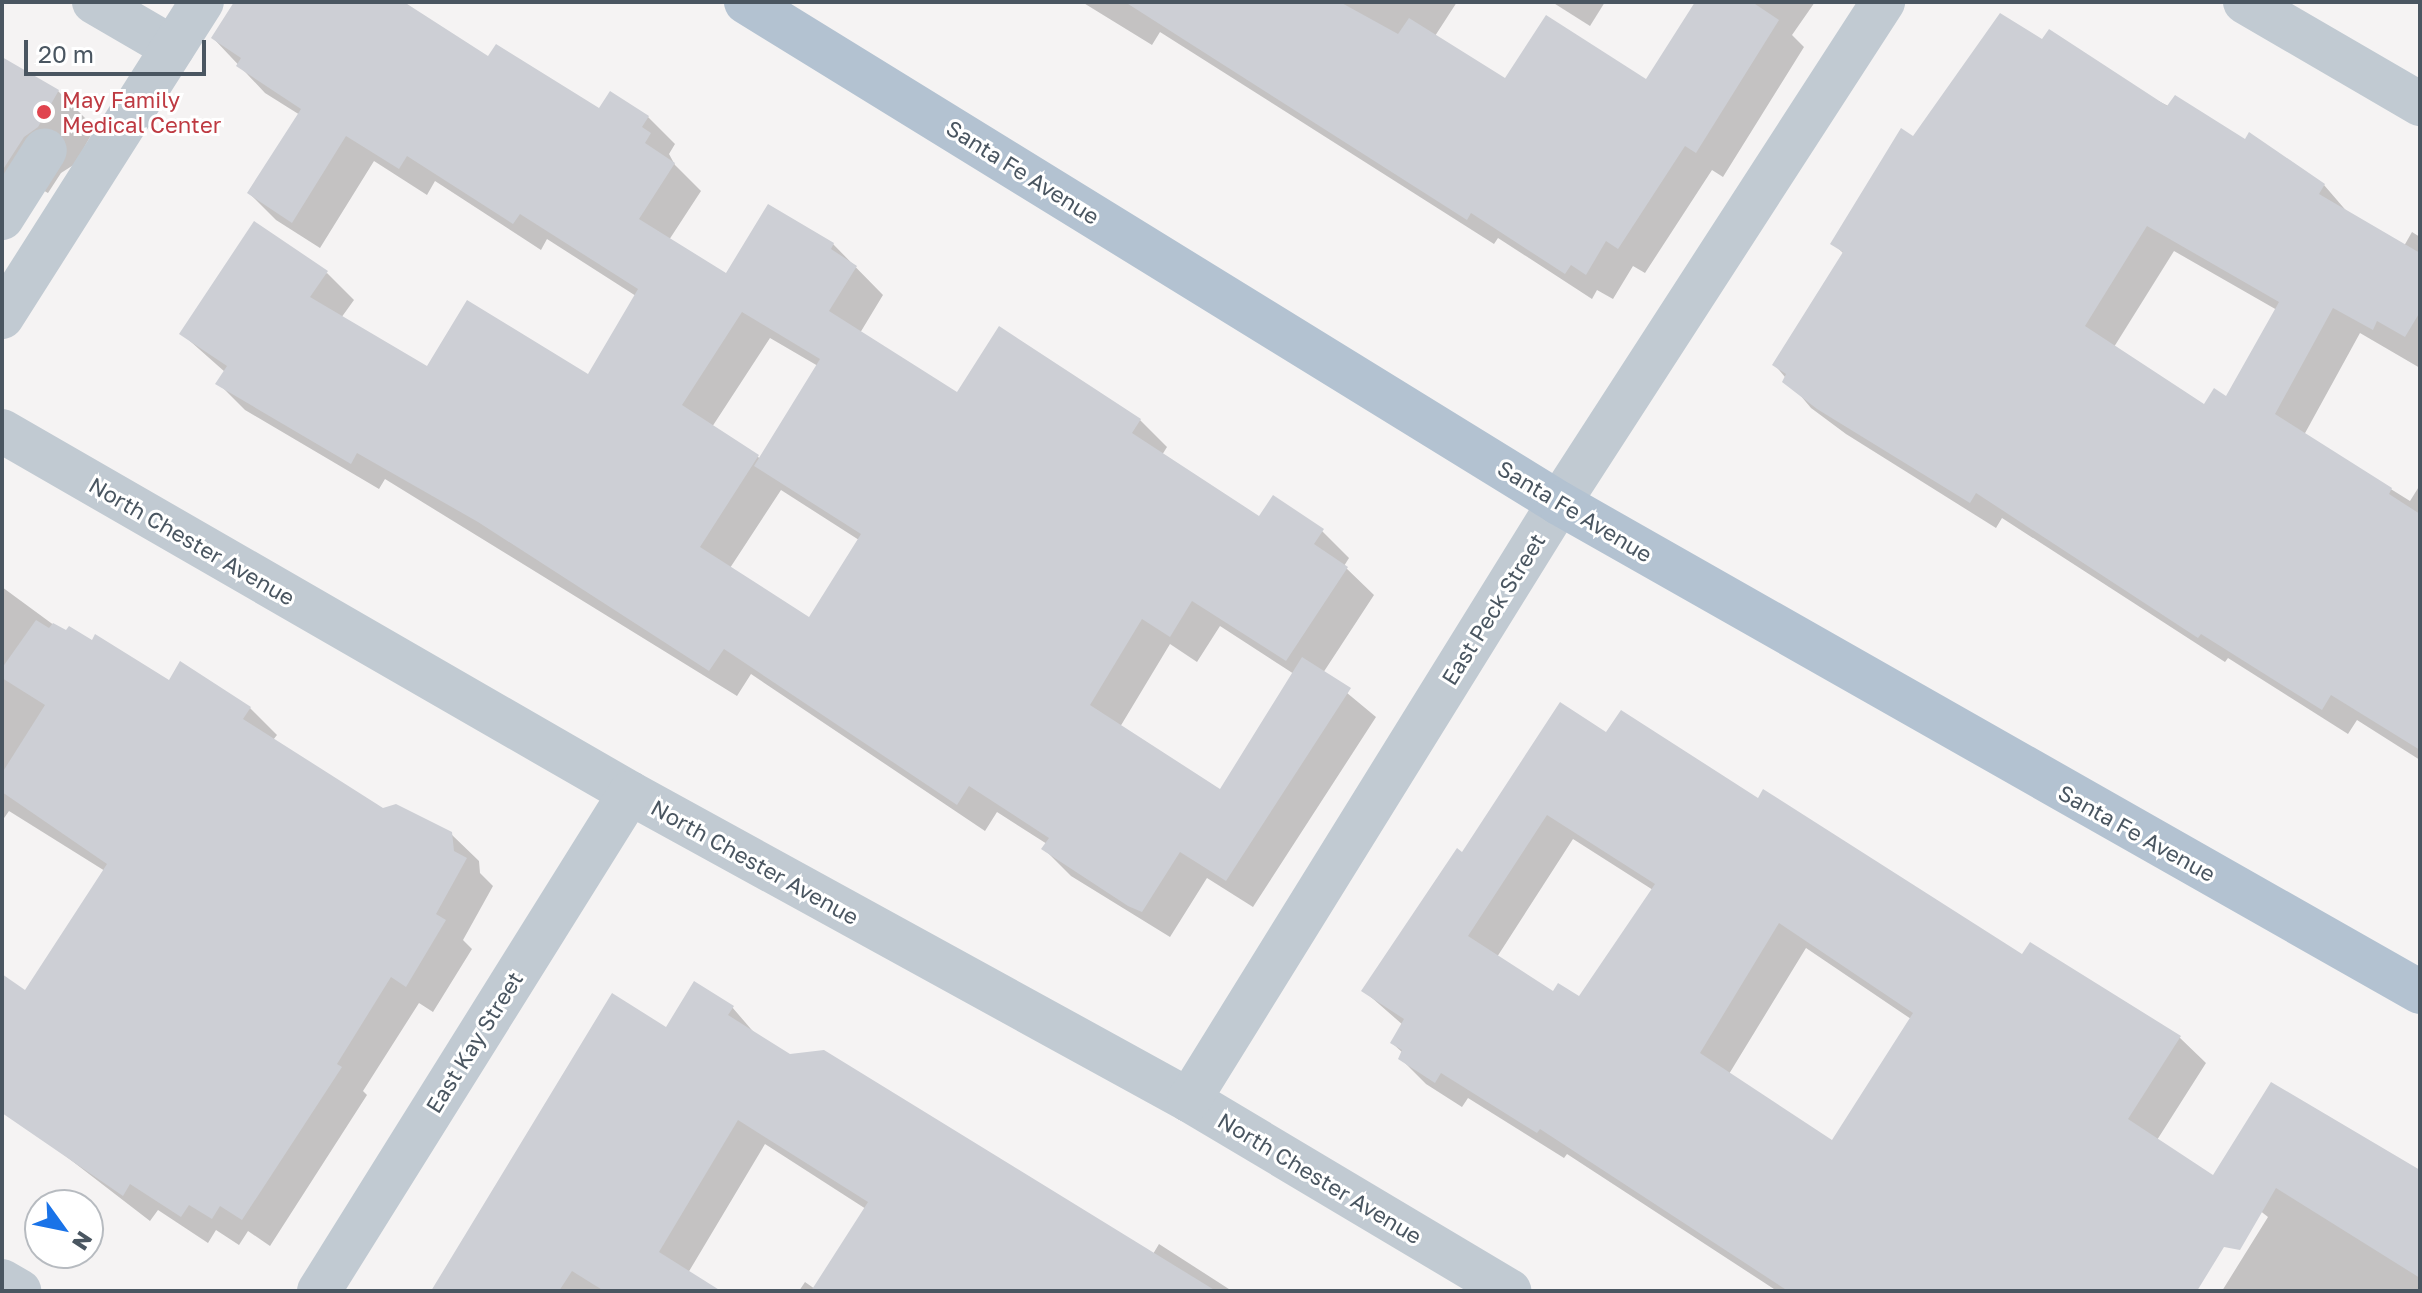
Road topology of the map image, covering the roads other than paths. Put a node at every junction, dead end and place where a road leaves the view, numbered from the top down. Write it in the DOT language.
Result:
graph roads {
  1 [pos="94,2"];
  2 [pos="202,2"];
  3 [pos="746,2"];
  4 [pos="1883,2"];
  5 [pos="2245,2"];
  6 [pos="155,26"];
  7 [pos="2420,104"];
  8 [pos="45,150"];
  9 [pos="3,216"];
  10 [pos="49,243"];
  11 [pos="2,317"];
  12 [pos="2,431"];
  13 [pos="1559,503"];
  14 [pos="630,793"];
  15 [pos="2420,992"];
  16 [pos="1189,1100"];
  17 [pos="2,1281"];
  18 [pos="19,1291"];
  19 [pos="319,1291"];
  20 [pos="1509,1291"];
  1 -- 6 [label="street"];
  2 -- 6 [label="street"];
  3 -- 13 [label="main road, Santa Fe Avenue"];
  4 -- 13 [label="street, East Peck Street"];
  5 -- 7 [label="street"];
  6 -- 10 [label="street"];
  8 -- 9 [label="street"];
  9 -- 10 [label="street"];
  10 -- 11 [label="street"];
  12 -- 14 [label="street, North Chester Avenue"];
  13 -- 15 [label="main road, Santa Fe Avenue"];
  13 -- 16 [label="street, East Peck Street"];
  14 -- 16 [label="street, North Chester Avenue"];
  14 -- 19 [label="street, East Kay Street"];
  16 -- 20 [label="street, North Chester Avenue"];
  17 -- 18 [label="street"];
}
